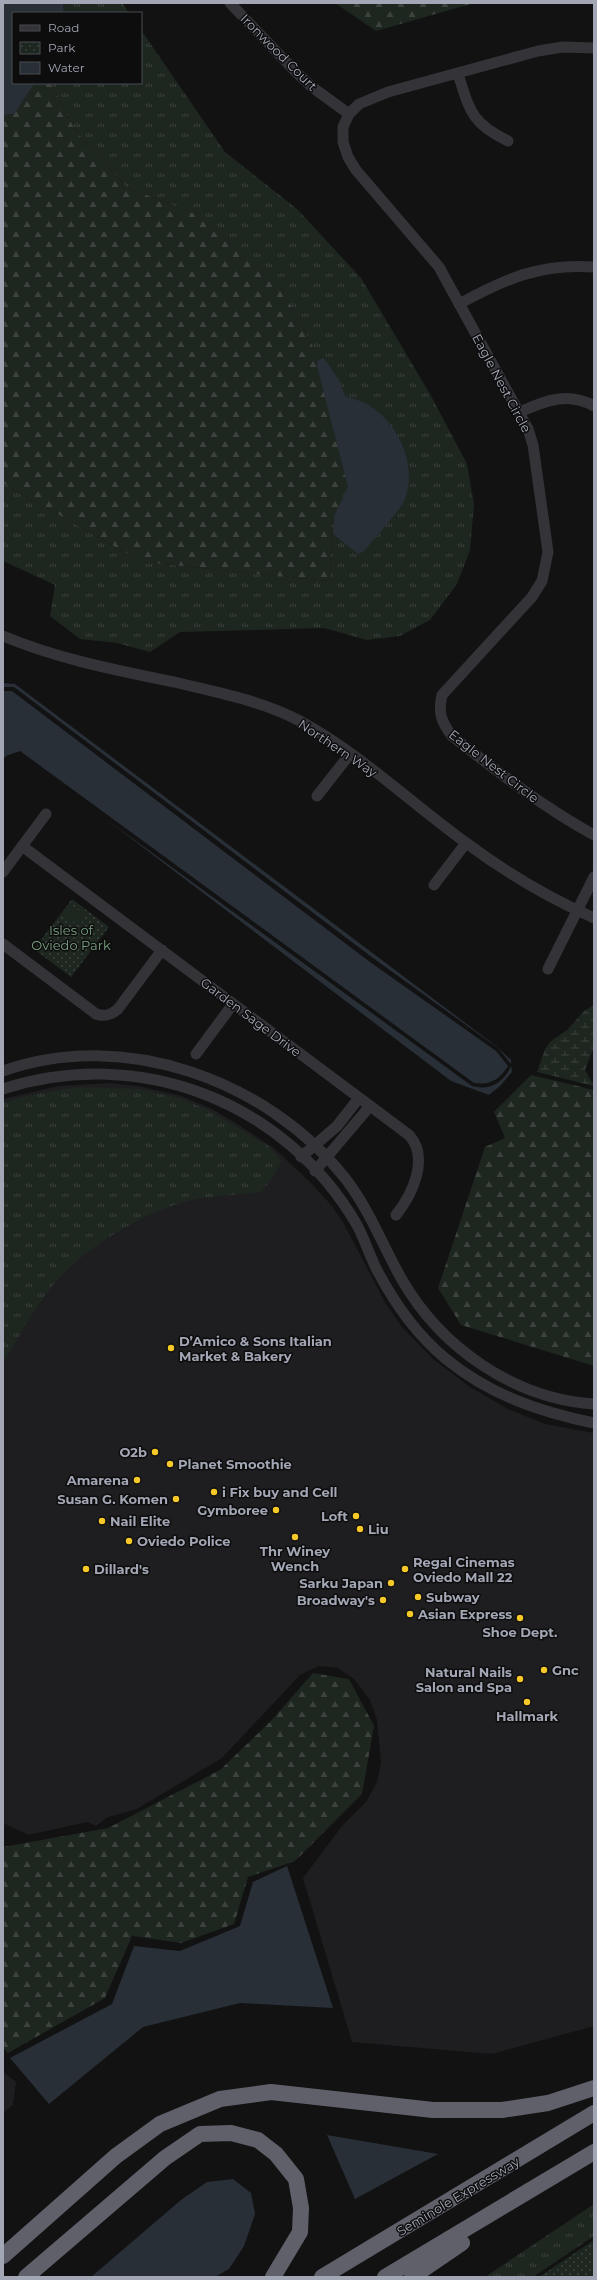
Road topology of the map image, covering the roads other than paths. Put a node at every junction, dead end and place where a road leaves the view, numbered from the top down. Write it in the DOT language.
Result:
graph roads {
  1 [pos="230,3"];
  2 [pos="594,48"];
  3 [pos="458,74"];
  4 [pos="349,114"];
  5 [pos="508,141"];
  6 [pos="594,267"];
  7 [pos="459,304"];
  8 [pos="594,406"];
  9 [pos="520,412"];
  10 [pos="3,636"];
  11 [pos="350,754"];
  12 [pos="317,796"];
  13 [pos="46,814"];
  14 [pos="594,835"];
  15 [pos="466,843"];
  16 [pos="22,846"];
  17 [pos="3,872"];
  18 [pos="594,877"];
  19 [pos="434,885"];
  20 [pos="579,911"];
  21 [pos="594,918"];
  22 [pos="3,944"];
  23 [pos="162,950"];
  24 [pos="548,969"];
  25 [pos="234,1004"];
  26 [pos="196,1054"];
  27 [pos="3,1071"];
  28 [pos="3,1089"];
  29 [pos="359,1098"];
  30 [pos="370,1106"];
  31 [pos="337,1126"];
  32 [pos="346,1135"];
  33 [pos="315,1145"];
  34 [pos="301,1157"];
  35 [pos="326,1157"];
  36 [pos="315,1171"];
  37 [pos="396,1215"];
  38 [pos="594,1404"];
  39 [pos="594,1422"];
  40 [pos="594,2088"];
  41 [pos="594,2113"];
  42 [pos="594,2152"];
  43 [pos="594,2160"];
  44 [pos="3,2256"];
  45 [pos="26,2277"];
  46 [pos="273,2277"];
  47 [pos="322,2277"];
  48 [pos="386,2277"];
  49 [pos="412,2277"];
  1 -- 4 [label="street, Ironwood Court"];
  2 -- 3 [label="street"];
  3 -- 4 [label="street"];
  3 -- 5 [label="street"];
  4 -- 7 [label="street, Eagle Nest Circle"];
  6 -- 7 [label="street"];
  7 -- 9 [label="street, Eagle Nest Circle"];
  8 -- 9 [label="street"];
  9 -- 14 [label="street, Eagle Nest Circle"];
  10 -- 11 [label="street, Northern Way"];
  11 -- 12 [label="street"];
  11 -- 15 [label="street, Northern Way"];
  13 -- 16 [label="street"];
  15 -- 19 [label="street"];
  15 -- 20 [label="street, Northern Way"];
  16 -- 17 [label="street"];
  16 -- 23 [label="street, Garden Sage Drive"];
  18 -- 20 [label="street"];
  20 -- 21 [label="street, Northern Way"];
  20 -- 24 [label="street"];
  22 -- 23 [label="street"];
  23 -- 25 [label="street, Garden Sage Drive"];
  25 -- 26 [label="street"];
  25 -- 29 [label="street, Garden Sage Drive"];
  27 -- 33 [label="street"];
  28 -- 34 [label="street"];
  29 -- 30 [label="street, Garden Sage Drive"];
  29 -- 31 [label="street"];
  30 -- 32 [label="street"];
  30 -- 37 [label="street, Garden Sage Drive"];
  31 -- 32 [label="street"];
  31 -- 33 [label="street"];
  32 -- 35 [label="street"];
  33 -- 34 [label="street"];
  33 -- 35 [label="street"];
  34 -- 36 [label="street"];
  35 -- 36 [label="street"];
  35 -- 38 [label="street"];
  36 -- 39 [label="street"];
  40 -- 44 [label="highway"];
  41 -- 47 [label="highway, Seminole Expressway"];
  42 -- 48 [label="highway"];
  43 -- 49 [label="highway"];
  45 -- 46 [label="highway"];
}
